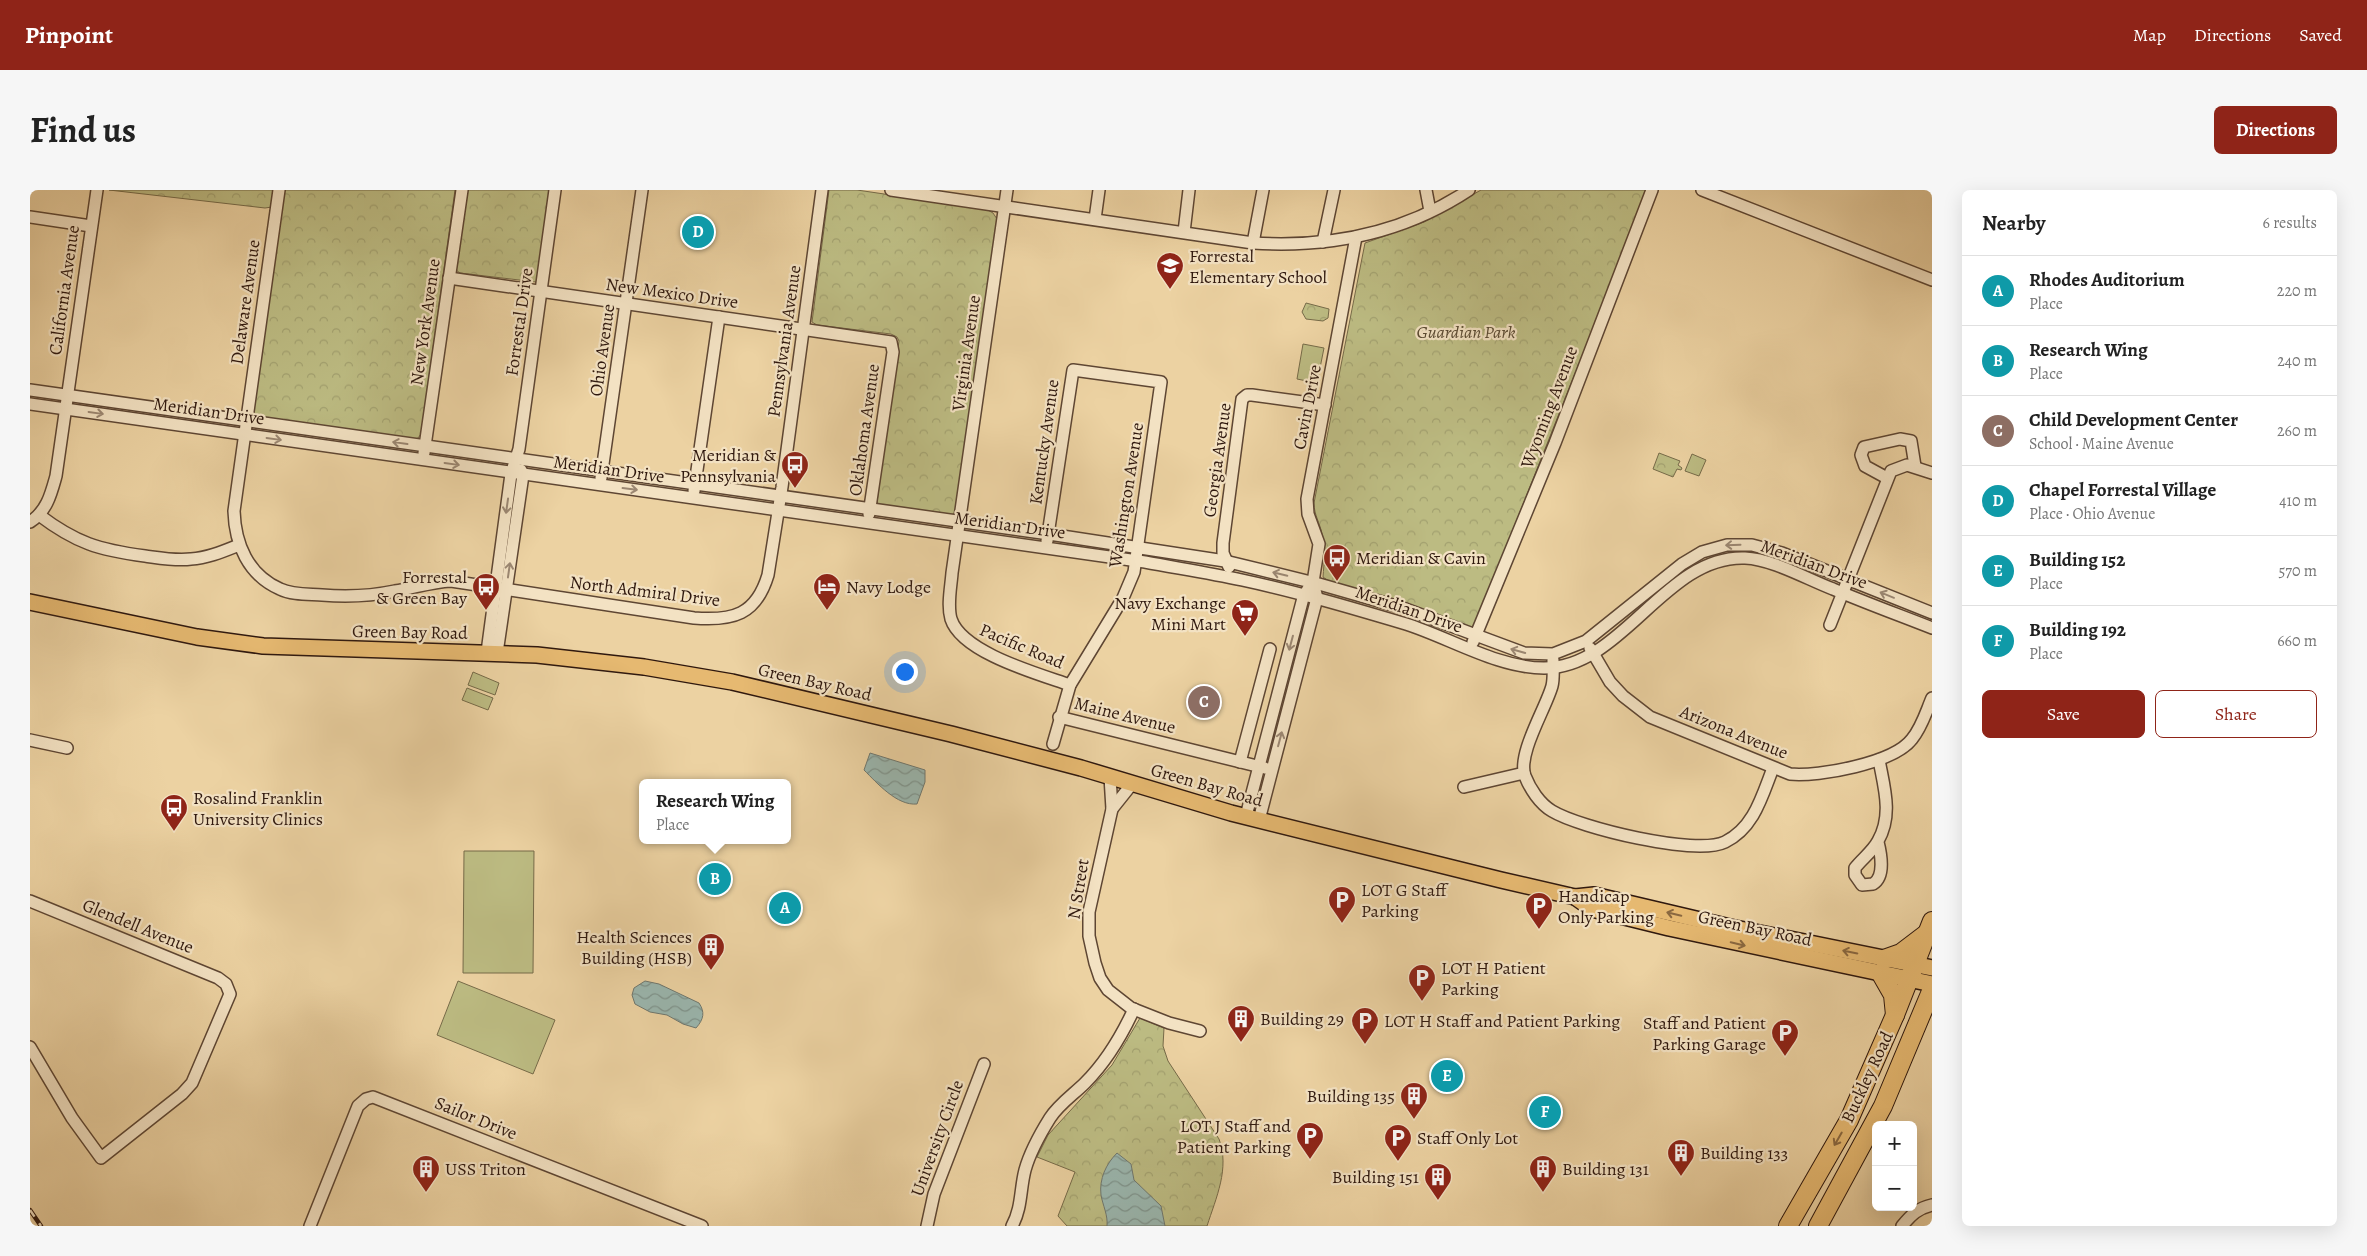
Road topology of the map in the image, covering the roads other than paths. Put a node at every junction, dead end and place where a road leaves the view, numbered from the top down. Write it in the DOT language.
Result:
graph roads {
  1 [pos="97,190"];
  2 [pos="279,190"];
  3 [pos="462,190"];
  4 [pos="555,190"];
  5 [pos="642,190"];
  6 [pos="822,190"];
  7 [pos="891,190"];
  8 [pos="1007,190"];
  9 [pos="1099,190"];
  10 [pos="1190,190"];
  11 [pos="1263,190"];
  12 [pos="1334,190"];
  13 [pos="1426,190"];
  14 [pos="1469,190"];
  15 [pos="1652,190"];
  16 [pos="1702,190"];
  17 [pos="1004,207"];
  18 [pos="1430,212"];
  19 [pos="30,217"];
  20 [pos="1095,219"];
  21 [pos="91,226"];
  22 [pos="1184,232"];
  23 [pos="1356,237"];
  24 [pos="1323,242"];
  25 [pos="1253,243"];
  26 [pos="449,278"];
  27 [pos="1932,280"];
  28 [pos="541,291"];
  29 [pos="626,303"];
  30 [pos="719,317"];
  31 [pos="803,329"];
  32 [pos="890,342"];
  33 [pos="1161,382"];
  34 [pos="30,390"];
  35 [pos="66,395"];
  36 [pos="30,404"];
  37 [pos="1325,405"];
  38 [pos="64,408"];
  39 [pos="245,420"];
  40 [pos="244,434"];
  41 [pos="425,446"];
  42 [pos="517,459"];
  43 [pos="424,460"];
  44 [pos="1914,466"];
  45 [pos="602,471"];
  46 [pos="1932,473"];
  47 [pos="517,474"];
  48 [pos="1887,478"];
  49 [pos="694,484"];
  50 [pos="600,485"];
  51 [pos="693,497"];
  52 [pos="781,497"];
  53 [pos="870,508"];
  54 [pos="779,511"];
  55 [pos="34,518"];
  56 [pos="961,521"];
  57 [pos="868,522"];
  58 [pos="1049,534"];
  59 [pos="959,536"];
  60 [pos="239,545"];
  61 [pos="1138,547"];
  62 [pos="1046,548"];
  63 [pos="1136,561"];
  64 [pos="1225,561"];
  65 [pos="1233,578"];
  66 [pos="1848,580"];
  67 [pos="1313,582"];
  68 [pos="501,588"];
  69 [pos="1843,593"];
  70 [pos="1304,594"];
  71 [pos="1317,598"];
  72 [pos="31,604"];
  73 [pos="1932,613"];
  74 [pos="1830,625"];
  75 [pos="1932,628"];
  76 [pos="1476,635"];
  77 [pos="1586,641"];
  78 [pos="1471,648"];
  79 [pos="1270,649"];
  80 [pos="492,652"];
  81 [pos="1593,652"];
  82 [pos="1552,654"];
  83 [pos="1553,667"];
  84 [pos="1070,685"];
  85 [pos="1932,698"];
  86 [pos="1059,717"];
  87 [pos="30,740"];
  88 [pos="1053,744"];
  89 [pos="67,748"];
  90 [pos="1879,760"];
  91 [pos="1240,762"];
  92 [pos="1258,766"];
  93 [pos="1773,768"];
  94 [pos="1272,770"];
  95 [pos="1524,773"];
  96 [pos="1110,777"];
  97 [pos="1132,784"];
  98 [pos="1464,787"];
  99 [pos="1112,809"];
  100 [pos="1252,818"];
  101 [pos="1878,842"];
  102 [pos="30,901"];
  103 [pos="1929,927"];
  104 [pos="1883,966"];
  105 [pos="1919,971"];
  106 [pos="1932,984"];
  107 [pos="1932,989"];
  108 [pos="1134,1009"];
  109 [pos="1895,1015"];
  110 [pos="1926,1015"];
  111 [pos="1200,1031"];
  112 [pos="30,1047"];
  113 [pos="984,1064"];
  114 [pos="1932,1205"];
  115 [pos="310,1226"];
  116 [pos="702,1226"];
  117 [pos="927,1226"];
  118 [pos="1012,1226"];
  119 [pos="1788,1226"];
  120 [pos="1818,1226"];
  121 [pos="1902,1226"];
  1 -- 21 [label="street, California Avenue"];
  2 -- 39 [label="street, Delaware Avenue"];
  3 -- 26 [label="street, New York Avenue"];
  4 -- 28 [label="street, Forrestal Drive"];
  5 -- 29 [label="street, Ohio Avenue"];
  6 -- 31 [label="street, Pennsylvania Avenue"];
  7 -- 17 [label="street"];
  8 -- 17 [label="street, Virginia Avenue"];
  9 -- 20 [label="street"];
  10 -- 22 [label="street"];
  11 -- 25 [label="street"];
  12 -- 24 [label="street"];
  13 -- 18 [label="street"];
  14 -- 18 [label="street"];
  15 -- 76 [label="street, Wyoming Avenue"];
  16 -- 27 [label="street"];
  17 -- 20 [label="street"];
  17 -- 56 [label="street, Virginia Avenue"];
  18 -- 23 [label="street"];
  19 -- 21 [label="street"];
  20 -- 22 [label="street"];
  21 -- 35 [label="street, California Avenue"];
  22 -- 25 [label="street"];
  23 -- 24 [label="street"];
  23 -- 37 [label="street, Cavin Drive"];
  24 -- 25 [label="street"];
  26 -- 28 [label="street, New Mexico Drive"];
  26 -- 41 [label="street, New York Avenue"];
  28 -- 29 [label="street, New Mexico Drive"];
  28 -- 42 [label="street, Forrestal Drive"];
  29 -- 30 [label="street, New Mexico Drive"];
  29 -- 45 [label="street, Ohio Avenue"];
  30 -- 31 [label="street, New Mexico Drive"];
  30 -- 49 [label="street"];
  31 -- 32 [label="street, New Mexico Drive"];
  31 -- 52 [label="street, Pennsylvania Avenue"];
  32 -- 53 [label="street, Oklahoma Avenue"];
  33 -- 58 [label="street, Kentucky Avenue"];
  33 -- 61 [label="street, Washington Avenue"];
  34 -- 35 [label="street, Meridian Drive"];
  35 -- 38 [label="street, California Avenue"];
  35 -- 39 [label="street, Meridian Drive"];
  36 -- 38 [label="street, Meridian Drive"];
  37 -- 64 [label="street, Georgia Avenue"];
  37 -- 67 [label="street, Cavin Drive"];
  38 -- 40 [label="street, Meridian Drive, one-way"];
  38 -- 55 [label="street, California Avenue"];
  39 -- 40 [label="street, Delaware Avenue"];
  41 -- 39 [label="street, Meridian Drive, one-way"];
  40 -- 43 [label="street, Meridian Drive, one-way"];
  40 -- 60 [label="street, Delaware Avenue"];
  41 -- 42 [label="street, Meridian Drive"];
  41 -- 43 [label="street, New York Avenue"];
  42 -- 45 [label="street, Meridian Drive"];
  42 -- 47 [label="street, Forrestal Drive"];
  43 -- 47 [label="street, Meridian Drive, one-way"];
  44 -- 46 [label="street"];
  44 -- 48 [label="street"];
  44 -- 48 [label="street"];
  45 -- 49 [label="street, Meridian Drive"];
  45 -- 50 [label="street, Ohio Avenue"];
  47 -- 50 [label="street, Meridian Drive"];
  47 -- 68 [label="street, Forrestal Drive"];
  48 -- 66 [label="street"];
  49 -- 51 [label="street"];
  49 -- 52 [label="street, Meridian Drive"];
  50 -- 51 [label="street, Meridian Drive, one-way"];
  51 -- 54 [label="street, Meridian Drive"];
  52 -- 53 [label="street, Meridian Drive"];
  52 -- 54 [label="street, North Admiral Drive"];
  53 -- 56 [label="street, Meridian Drive"];
  53 -- 57 [label="street, Oklahoma Avenue"];
  54 -- 57 [label="street, Meridian Drive"];
  54 -- 68 [label="street, North Admiral Drive"];
  55 -- 60 [label="street"];
  56 -- 58 [label="street, Meridian Drive"];
  56 -- 59 [label="street, Pacific Road"];
  57 -- 59 [label="street, Meridian Drive"];
  58 -- 61 [label="street, Meridian Drive"];
  58 -- 62 [label="street, Kentucky Avenue"];
  59 -- 62 [label="street, Meridian Drive"];
  59 -- 84 [label="street, Pacific Road"];
  60 -- 68 [label="street, North Admiral Drive"];
  61 -- 63 [label="street, Washington Avenue"];
  61 -- 64 [label="street, Meridian Drive"];
  62 -- 63 [label="street, Meridian Drive"];
  63 -- 65 [label="street, Meridian Drive"];
  63 -- 84 [label="street, Washington Avenue"];
  64 -- 65 [label="street, Georgia Avenue"];
  67 -- 64 [label="street, Meridian Drive, one-way"];
  65 -- 70 [label="street, Meridian Drive"];
  66 -- 69 [label="street"];
  73 -- 66 [label="street, Meridian Drive, one-way"];
  66 -- 77 [label="street, Meridian Drive, one-way"];
  67 -- 70 [label="street, Cavin Drive"];
  67 -- 71 [label="street, Cavin Drive"];
  67 -- 76 [label="street, Meridian Drive"];
  68 -- 80 [label="street, Forrestal Drive"];
  69 -- 74 [label="street"];
  69 -- 75 [label="street, Meridian Drive"];
  69 -- 81 [label="street, Meridian Drive"];
  70 -- 71 [label="street, Meridian Drive"];
  70 -- 92 [label="street, Cavin Drive, one-way"];
  71 -- 78 [label="street, Meridian Drive"];
  94 -- 71 [label="street, Cavin Drive, one-way"];
  72 -- 80 [label="main road, Green Bay Road"];
  76 -- 78 [label="street, Wyoming Avenue"];
  82 -- 76 [label="street, Meridian Drive, one-way"];
  77 -- 81 [label="street, Arizona Avenue"];
  77 -- 82 [label="street, Meridian Drive"];
  78 -- 83 [label="street, Meridian Drive"];
  79 -- 91 [label="street"];
  80 -- 96 [label="main road, Green Bay Road"];
  81 -- 83 [label="street, Meridian Drive"];
  81 -- 93 [label="street, Arizona Avenue"];
  82 -- 83 [label="street"];
  83 -- 95 [label="street"];
  84 -- 86 [label="street, Washington Avenue"];
  85 -- 90 [label="street, Arizona Avenue"];
  86 -- 88 [label="street, Washington Avenue"];
  86 -- 91 [label="street, Maine Avenue"];
  87 -- 89 [label="street"];
  90 -- 93 [label="street, Arizona Avenue"];
  90 -- 101 [label="street"];
  91 -- 92 [label="street, Maine Avenue"];
  92 -- 94 [label="street, Maine Avenue"];
  92 -- 100 [label="street, Cavin Drive"];
  93 -- 95 [label="street"];
  94 -- 100 [label="street, Cavin Drive"];
  95 -- 98 [label="street"];
  96 -- 97 [label="main road, Green Bay Road"];
  96 -- 99 [label="street, N Street"];
  97 -- 99 [label="street, N Street"];
  97 -- 100 [label="main road, Green Bay Road"];
  99 -- 108 [label="street, N Street"];
  100 -- 104 [label="main road, Green Bay Road"];
  102 -- 112 [label="street, Glendell Avenue"];
  103 -- 104 [label="highway"];
  103 -- 105 [label="highway, Buckley Road"];
  104 -- 105 [label="main road, Green Bay Road"];
  104 -- 109 [label="highway"];
  105 -- 106 [label="main road, Green Bay Road"];
  105 -- 109 [label="highway, Buckley Road"];
  107 -- 110 [label="highway, Buckley Road"];
  108 -- 111 [label="street, N Street"];
  108 -- 118 [label="street"];
  109 -- 119 [label="highway, Buckley Road, one-way"];
  110 -- 120 [label="highway, Buckley Road"];
  113 -- 117 [label="street, University Circle"];
  114 -- 121 [label="street"];
  115 -- 116 [label="street, Sailor Drive"];
}
